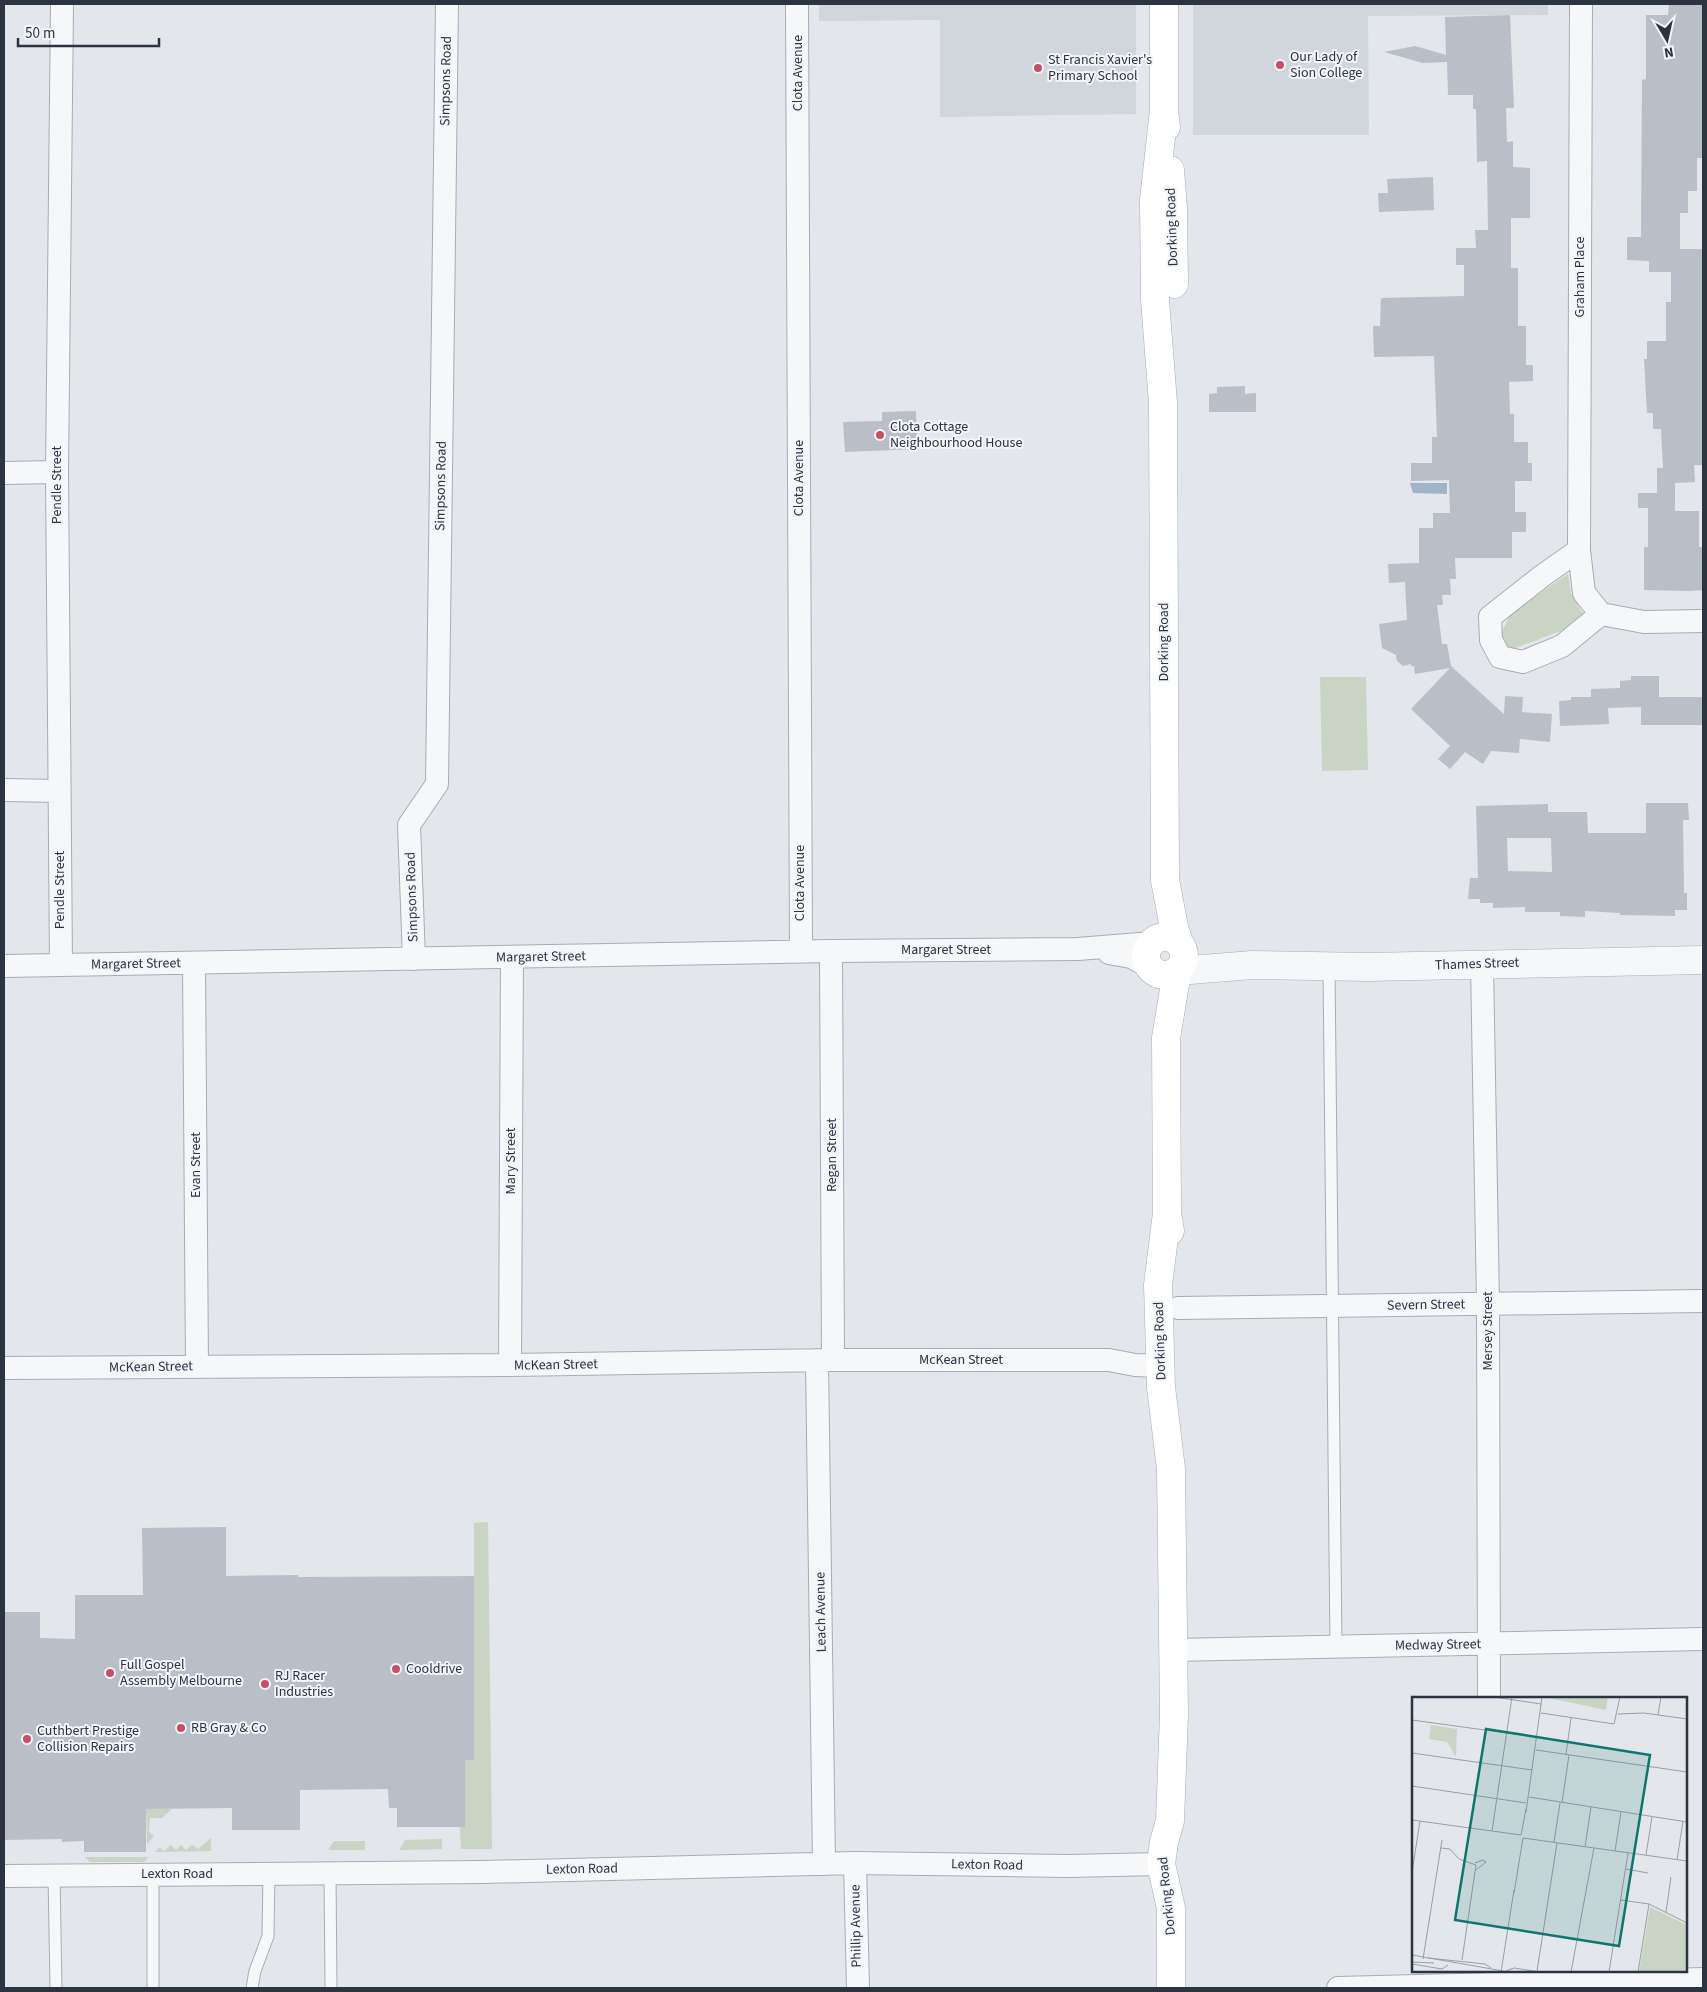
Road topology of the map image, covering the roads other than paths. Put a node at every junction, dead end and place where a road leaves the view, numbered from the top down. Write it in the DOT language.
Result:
graph roads {
  1 [pos="62,4"];
  2 [pos="447,4"];
  3 [pos="797,4"];
  4 [pos="1164,4"];
  5 [pos="1581,4"];
  6 [pos="57,472"];
  7 [pos="4,473"];
  8 [pos="1579,550"];
  9 [pos="1601,614"];
  10 [pos="1703,621"];
  11 [pos="4,790"];
  12 [pos="59,791"];
  13 [pos="801,951"];
  14 [pos="832,951"];
  15 [pos="1165,956"];
  16 [pos="512,957"];
  17 [pos="414,959"];
  18 [pos="1703,960"];
  19 [pos="194,963"];
  20 [pos="1482,964"];
  21 [pos="61,965"];
  22 [pos="4,966"];
  23 [pos="1329,967"];
  24 [pos="1167,1213"];
  25 [pos="1703,1300"];
  26 [pos="1488,1304"];
  27 [pos="1331,1306"];
  28 [pos="1178,1308"];
  29 [pos="1160,1359"];
  30 [pos="825,1360"];
  31 [pos="510,1365"];
  32 [pos="197,1367"];
  33 [pos="4,1368"];
  34 [pos="1171,1469"];
  35 [pos="1703,1639"];
  36 [pos="1489,1644"];
  37 [pos="1336,1648"];
  38 [pos="1173,1650"];
  39 [pos="1489,1697"];
  40 [pos="1174,1714"];
  41 [pos="824,1864"];
  42 [pos="855,1864"];
  43 [pos="1161,1864"];
  44 [pos="269,1873"];
  45 [pos="330,1873"];
  46 [pos="153,1874"];
  47 [pos="54,1875"];
  48 [pos="4,1876"];
  49 [pos="1703,1979"];
  50 [pos="1492,1981"];
  51 [pos="56,1988"];
  52 [pos="153,1988"];
  53 [pos="252,1988"];
  54 [pos="331,1988"];
  55 [pos="858,1988"];
  56 [pos="1171,1988"];
  57 [pos="1188,1988"];
  58 [pos="1338,1988"];
  1 -- 6 [label="street, Pendle Street"];
  2 -- 17 [label="street, Simpsons Road"];
  3 -- 13 [label="street, Clota Avenue"];
  4 -- 15 [label="main road, Dorking Road"];
  5 -- 8 [label="street, Graham Place"];
  6 -- 7 [label="street"];
  6 -- 12 [label="street, Pendle Street"];
  8 -- 9 [label="street, Graham Place"];
  8 -- 9 [label="street"];
  9 -- 10 [label="street"];
  11 -- 12 [label="street"];
  12 -- 21 [label="street, Pendle Street"];
  13 -- 14 [label="street, Margaret Street"];
  13 -- 16 [label="street, Margaret Street"];
  14 -- 15 [label="street, Margaret Street"];
  14 -- 30 [label="street, Regan Street"];
  15 -- 23 [label="street, Thames Street"];
  15 -- 24 [label="main road, Dorking Road"];
  16 -- 17 [label="street, Margaret Street"];
  16 -- 31 [label="street, Mary Street"];
  17 -- 19 [label="street, Margaret Street"];
  18 -- 20 [label="street, Thames Street"];
  19 -- 21 [label="street, Margaret Street"];
  19 -- 32 [label="street, Evan Street"];
  20 -- 23 [label="street, Thames Street"];
  20 -- 26 [label="street, Mersey Street"];
  21 -- 22 [label="street, Margaret Street"];
  23 -- 27 [label="lane"];
  24 -- 28 [label="main road, Dorking Road"];
  24 -- 29 [label="main road, Dorking Road"];
  25 -- 26 [label="street, Severn Street"];
  26 -- 27 [label="street, Severn Street"];
  26 -- 36 [label="street, Mersey Street"];
  27 -- 28 [label="street, Severn Street"];
  27 -- 37 [label="lane"];
  28 -- 34 [label="main road, Dorking Road"];
  29 -- 30 [label="street, McKean Street"];
  29 -- 34 [label="main road, Dorking Road"];
  30 -- 31 [label="street, McKean Street"];
  30 -- 41 [label="street, Leach Avenue"];
  31 -- 32 [label="street, McKean Street"];
  32 -- 33 [label="street, McKean Street"];
  34 -- 38 [label="main road, Dorking Road"];
  35 -- 36 [label="street, Medway Street"];
  36 -- 37 [label="street, Medway Street"];
  36 -- 39 [label="street, Mersey Street"];
  37 -- 38 [label="street, Medway Street"];
  38 -- 40 [label="main road, Dorking Road"];
  40 -- 43 [label="main road, Dorking Road"];
  40 -- 57 [label="main road, Dorking Road"];
  41 -- 42 [label="street, Lexton Road"];
  41 -- 45 [label="street, Lexton Road"];
  42 -- 43 [label="street, Lexton Road"];
  42 -- 55 [label="street, Phillip Avenue"];
  43 -- 56 [label="main road, Dorking Road"];
  44 -- 45 [label="street, Lexton Road"];
  44 -- 46 [label="street, Lexton Road"];
  44 -- 53 [label="lane"];
  45 -- 54 [label="lane"];
  46 -- 47 [label="street, Lexton Road"];
  46 -- 52 [label="lane"];
  47 -- 48 [label="street, Lexton Road"];
  47 -- 51 [label="lane"];
  49 -- 50 [label="street"];
  50 -- 58 [label="street"];
}
